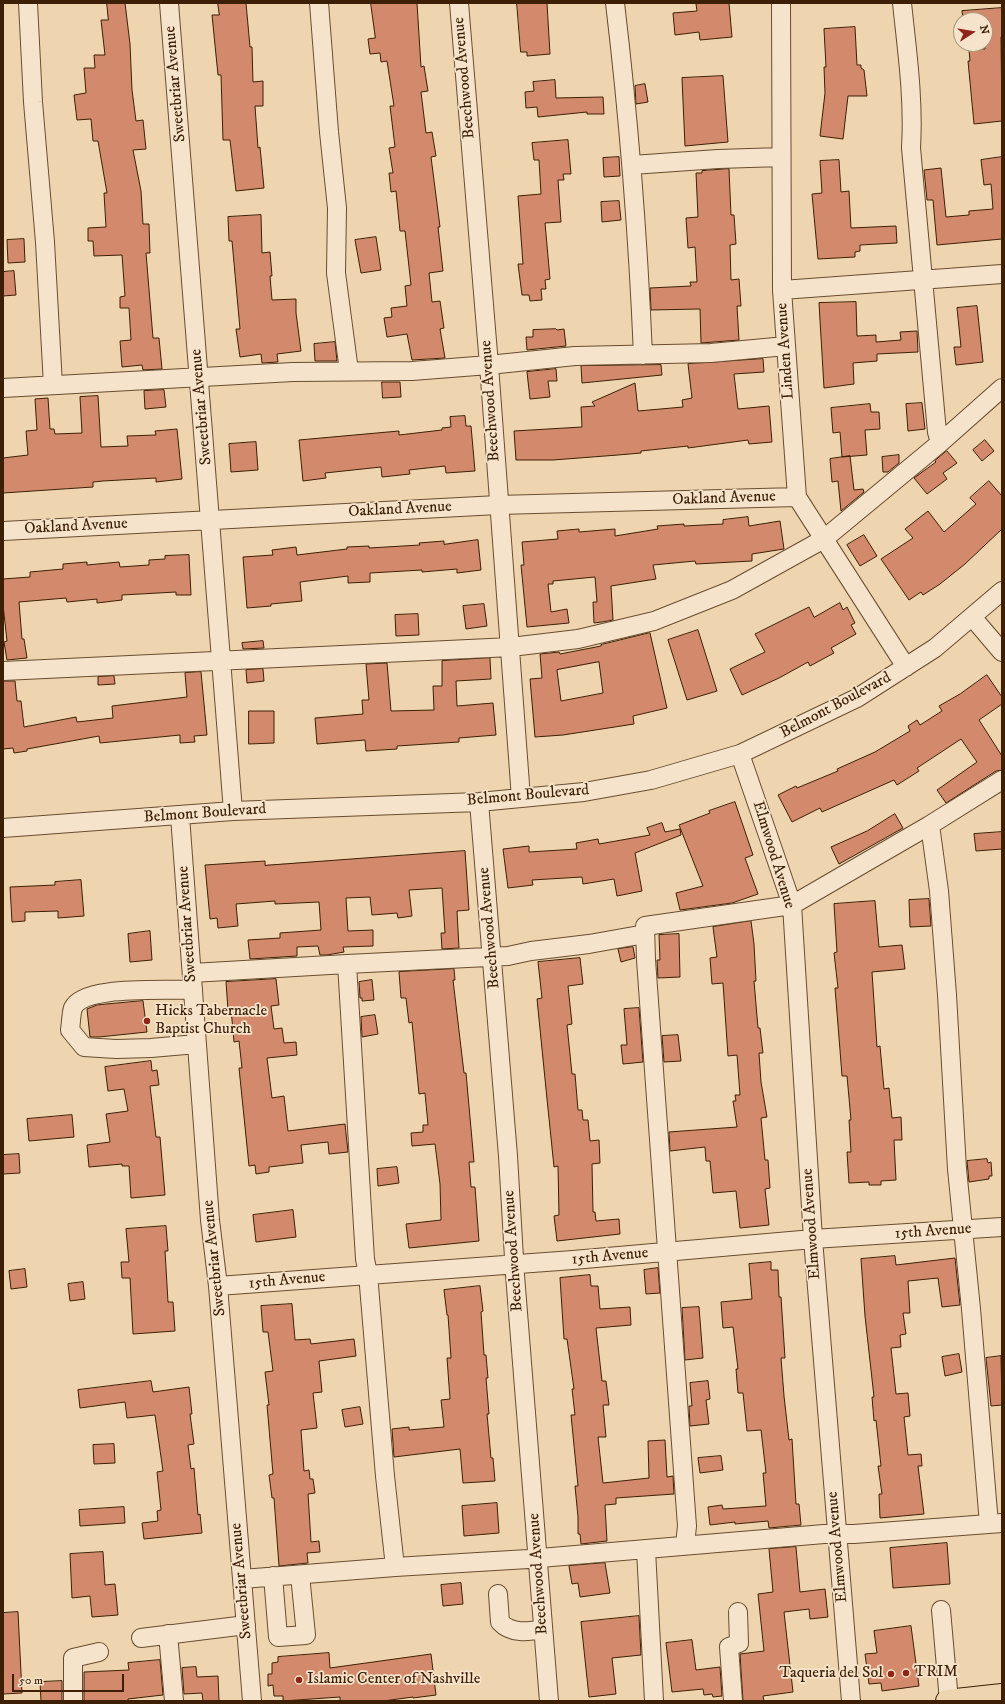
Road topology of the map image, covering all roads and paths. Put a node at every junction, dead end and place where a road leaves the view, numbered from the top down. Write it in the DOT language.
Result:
graph roads {
  1 [pos="28,3"];
  2 [pos="169,3"];
  3 [pos="319,3"];
  4 [pos="459,3"];
  5 [pos="615,3"];
  6 [pos="780,3"];
  7 [pos="902,3"];
  8 [pos="781,157"];
  9 [pos="632,166"];
  10 [pos="1002,274"];
  11 [pos="923,280"];
  12 [pos="782,290"];
  13 [pos="786,346"];
  14 [pos="643,355"];
  15 [pos="489,365"];
  16 [pos="349,371"];
  17 [pos="199,378"];
  18 [pos="53,385"];
  19 [pos="3,388"];
  20 [pos="1002,388"];
  21 [pos="940,442"];
  22 [pos="797,497"];
  23 [pos="498,505"];
  24 [pos="211,519"];
  25 [pos="3,531"];
  26 [pos="824,539"];
  27 [pos="1002,591"];
  28 [pos="972,618"];
  29 [pos="510,647"];
  30 [pos="1002,652"];
  31 [pos="222,662"];
  32 [pos="906,667"];
  33 [pos="3,671"];
  34 [pos="740,754"];
  35 [pos="1002,780"];
  36 [pos="521,798"];
  37 [pos="479,802"];
  38 [pos="233,812"];
  39 [pos="180,816"];
  40 [pos="930,825"];
  41 [pos="3,828"];
  42 [pos="792,905"];
  43 [pos="645,934"];
  44 [pos="492,956"];
  45 [pos="347,964"];
  46 [pos="192,981"];
  47 [pos="197,1044"];
  48 [pos="1002,1227"];
  49 [pos="962,1230"];
  50 [pos="813,1239"];
  51 [pos="667,1252"];
  52 [pos="514,1264"];
  53 [pos="368,1274"];
  54 [pos="218,1286"];
  55 [pos="996,1523"];
  56 [pos="838,1535"];
  57 [pos="685,1545"];
  58 [pos="646,1550"];
  59 [pos="538,1558"];
  60 [pos="395,1567"];
  61 [pos="300,1574"];
  62 [pos="273,1576"];
  63 [pos="242,1579"];
  64 [pos="498,1594"];
  65 [pos="940,1610"];
  66 [pos="738,1612"];
  67 [pos="246,1628"];
  68 [pos="543,1629"];
  69 [pos="277,1630"];
  70 [pos="168,1634"];
  71 [pos="141,1638"];
  72 [pos="99,1652"];
  73 [pos="1002,1695"];
  74 [pos="73,1701"];
  75 [pos="174,1701"];
  76 [pos="252,1701"];
  77 [pos="549,1701"];
  78 [pos="654,1701"];
  79 [pos="733,1701"];
  80 [pos="851,1701"];
  81 [pos="948,1701"];
  1 -- 18 [label="street"];
  2 -- 17 [label="street, Sweetbriar Avenue"];
  3 -- 16 [label="street"];
  4 -- 15 [label="street, Beechwood Avenue"];
  5 -- 9 [label="street"];
  6 -- 8 [label="street, Linden Avenue"];
  7 -- 11 [label="street"];
  8 -- 9 [label="street"];
  8 -- 12 [label="street, Linden Avenue"];
  9 -- 14 [label="street"];
  10 -- 11 [label="street"];
  11 -- 12 [label="street"];
  11 -- 21 [label="street"];
  12 -- 13 [label="street, Linden Avenue"];
  13 -- 14 [label="street"];
  13 -- 22 [label="street, Linden Avenue"];
  14 -- 15 [label="street"];
  15 -- 16 [label="street"];
  15 -- 23 [label="street, Beechwood Avenue"];
  16 -- 17 [label="street"];
  17 -- 18 [label="street"];
  17 -- 24 [label="street, Sweetbriar Avenue"];
  18 -- 19 [label="street"];
  20 -- 21 [label="street"];
  21 -- 26 [label="street"];
  22 -- 23 [label="street, Oakland Avenue"];
  22 -- 26 [label="street, Linden Avenue"];
  23 -- 24 [label="street, Oakland Avenue"];
  23 -- 29 [label="street, Beechwood Avenue"];
  24 -- 25 [label="street, Oakland Avenue"];
  24 -- 31 [label="street, Sweetbriar Avenue"];
  26 -- 29 [label="street"];
  26 -- 32 [label="street, Linden Avenue"];
  27 -- 28 [label="street, Belmont Boulevard"];
  28 -- 30 [label="street"];
  28 -- 32 [label="street, Belmont Boulevard"];
  29 -- 31 [label="street"];
  29 -- 36 [label="street, Beechwood Avenue"];
  31 -- 33 [label="street"];
  31 -- 38 [label="street, Sweetbriar Avenue"];
  32 -- 34 [label="street, Belmont Boulevard"];
  34 -- 36 [label="street, Belmont Boulevard"];
  34 -- 42 [label="street, Elmwood Avenue"];
  35 -- 40 [label="street"];
  36 -- 37 [label="street, Belmont Boulevard"];
  37 -- 38 [label="street, Belmont Boulevard"];
  37 -- 44 [label="street, Beechwood Avenue"];
  38 -- 39 [label="street, Belmont Boulevard"];
  39 -- 41 [label="street, Belmont Boulevard"];
  39 -- 46 [label="street, Sweetbriar Avenue"];
  40 -- 42 [label="street"];
  40 -- 49 [label="street"];
  42 -- 43 [label="street"];
  42 -- 50 [label="street, Elmwood Avenue"];
  43 -- 44 [label="street"];
  43 -- 51 [label="street"];
  44 -- 45 [label="street"];
  44 -- 52 [label="street, Beechwood Avenue"];
  45 -- 46 [label="street"];
  45 -- 53 [label="street"];
  46 -- 47 [label="street, Sweetbriar Avenue"];
  46 -- 47 [label="street"];
  47 -- 54 [label="street, Sweetbriar Avenue"];
  48 -- 49 [label="street, 15th Avenue"];
  49 -- 50 [label="street, 15th Avenue"];
  49 -- 55 [label="street"];
  50 -- 51 [label="street, 15th Avenue"];
  50 -- 56 [label="street, Elmwood Avenue"];
  51 -- 52 [label="street, 15th Avenue"];
  51 -- 57 [label="street"];
  52 -- 53 [label="street, 15th Avenue"];
  52 -- 59 [label="street, Beechwood Avenue"];
  53 -- 54 [label="street, 15th Avenue"];
  53 -- 60 [label="street"];
  54 -- 63 [label="street, Sweetbriar Avenue"];
  55 -- 56 [label="street"];
  56 -- 57 [label="street"];
  56 -- 80 [label="street, Elmwood Avenue"];
  57 -- 58 [label="street"];
  58 -- 59 [label="street"];
  58 -- 78 [label="street"];
  59 -- 60 [label="street"];
  59 -- 68 [label="street, Beechwood Avenue"];
  60 -- 61 [label="street"];
  61 -- 62 [label="street"];
  61 -- 69 [label="street"];
  62 -- 63 [label="street"];
  62 -- 69 [label="street"];
  63 -- 67 [label="street, Sweetbriar Avenue"];
  64 -- 68 [label="street"];
  65 -- 81 [label="street"];
  66 -- 79 [label="street"];
  67 -- 69 [label="street"];
  67 -- 70 [label="street"];
  67 -- 76 [label="street, Sweetbriar Avenue"];
  68 -- 77 [label="street, Beechwood Avenue"];
  70 -- 71 [label="street"];
  70 -- 75 [label="street"];
  72 -- 74 [label="street"];
  73 -- 81 [label="main road"];
}
